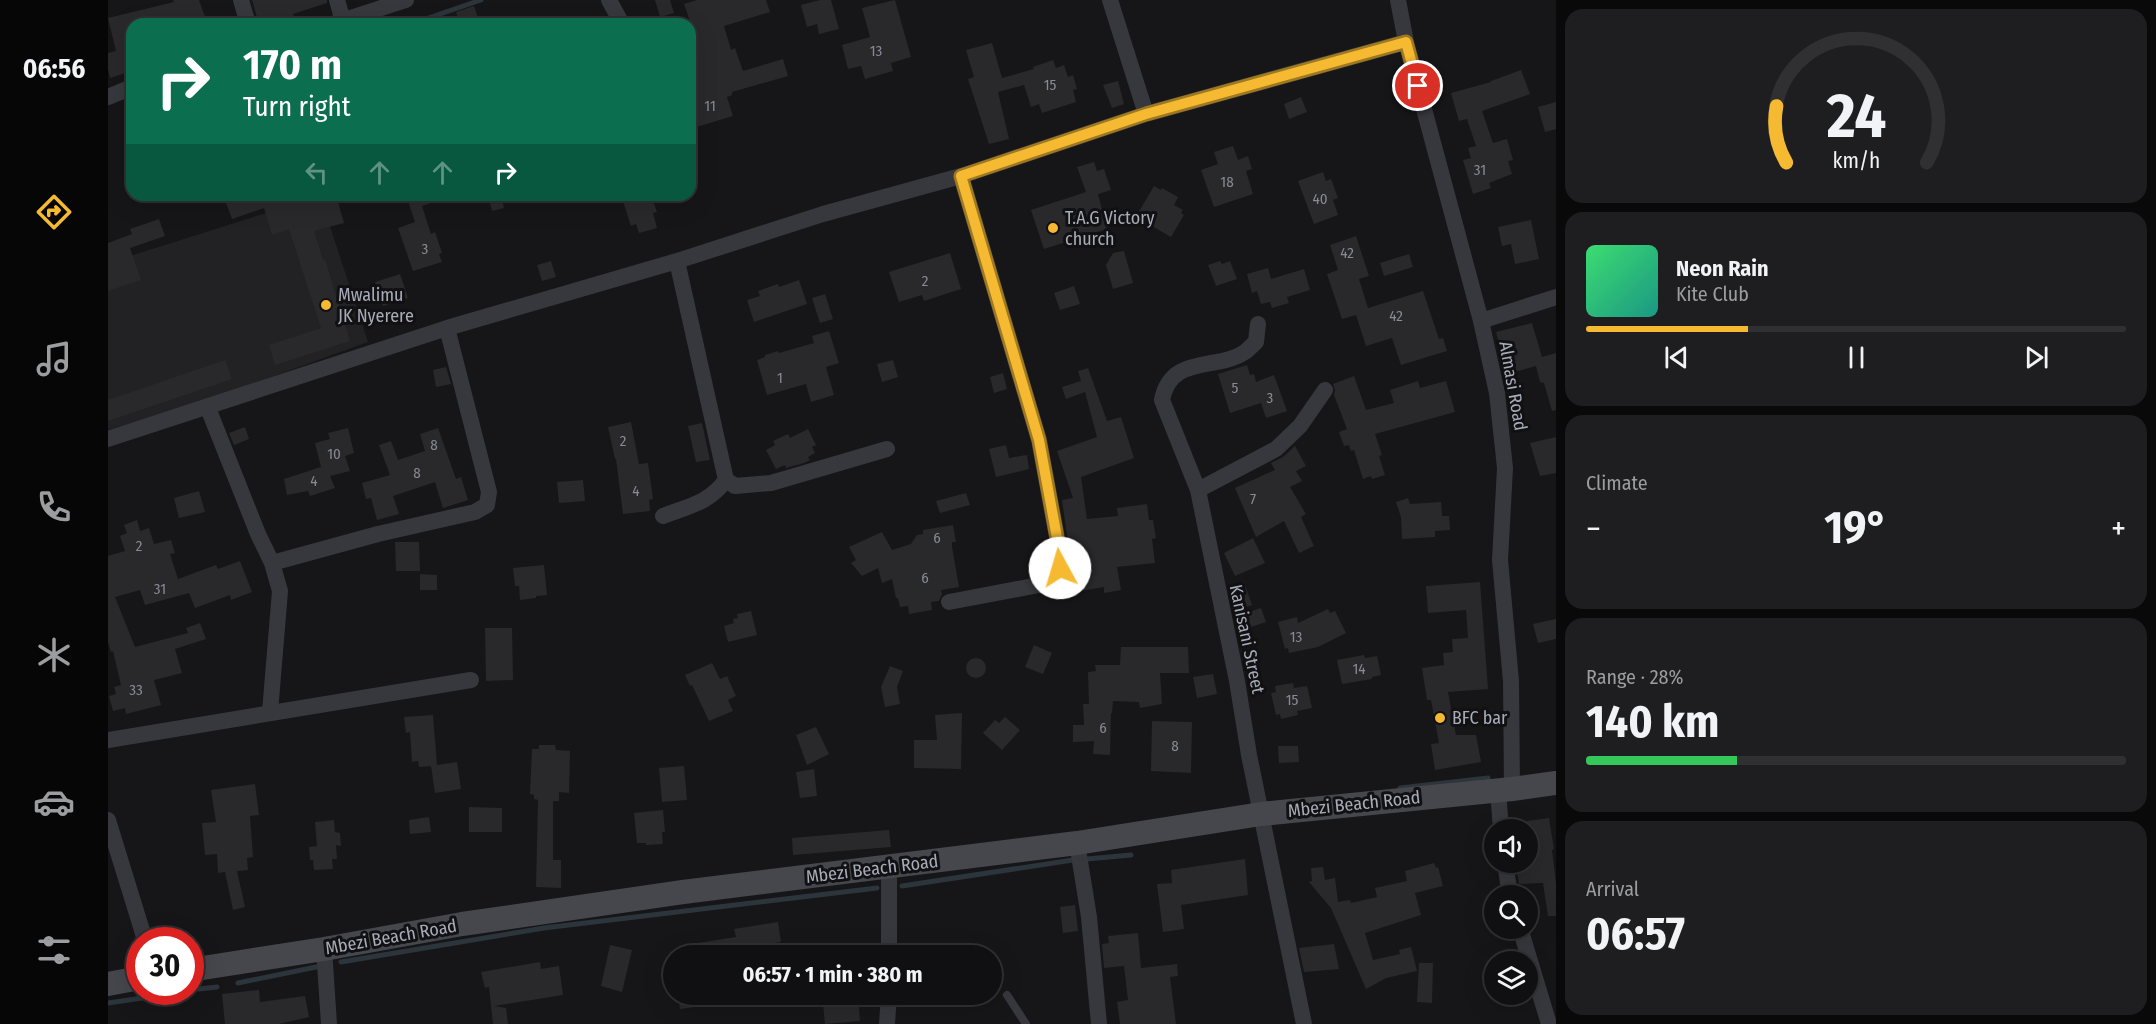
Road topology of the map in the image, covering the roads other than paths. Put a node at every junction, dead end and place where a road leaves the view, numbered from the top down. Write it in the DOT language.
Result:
graph roads {
  1 [pos="241,0"];
  2 [pos="337,0"];
  3 [pos="406,0"];
  4 [pos="609,0"];
  5 [pos="1110,0"];
  6 [pos="1398,0"];
  7 [pos="246,18"];
  8 [pos="337,18"];
  9 [pos="350,18"];
  10 [pos="619,18"];
  11 [pos="1406,42"];
  12 [pos="126,90"];
  13 [pos="108,97"];
  14 [pos="1146,114"];
  15 [pos="961,176"];
  16 [pos="677,261"];
  17 [pos="1556,297"];
  18 [pos="1481,321"];
  19 [pos="1258,324"];
  20 [pos="447,328"];
  21 [pos="1325,390"];
  22 [pos="208,408"];
  23 [pos="108,440"];
  24 [pos="886,449"];
  25 [pos="726,480"];
  26 [pos="1198,490"];
  27 [pos="663,516"];
  28 [pos="272,563"];
  29 [pos="950,602"];
  30 [pos="471,681"];
  31 [pos="270,712"];
  32 [pos="108,740"];
  33 [pos="1556,783"];
  34 [pos="1505,789"];
  35 [pos="1261,813"];
  36 [pos="1502,819"];
  37 [pos="108,820"];
  38 [pos="1077,843"];
  39 [pos="889,867"];
  40 [pos="141,927"];
  41 [pos="1523,939"];
  42 [pos="889,945"];
  43 [pos="324,949"];
  44 [pos="204,968"];
  45 [pos="126,981"];
  46 [pos="108,984"];
  47 [pos="1007,996"];
  48 [pos="888,1005"];
  49 [pos="329,1024"];
  50 [pos="887,1024"];
  51 [pos="1026,1024"];
  52 [pos="1099,1024"];
  53 [pos="1305,1024"];
  54 [pos="1549,1024"];
  1 -- 7 [label="street"];
  2 -- 8 [label="street"];
  3 -- 9 [label="street"];
  4 -- 10 [label="street"];
  5 -- 14 [label="street"];
  6 -- 11 [label="street, Almasi Road"];
  11 -- 14 [label="street"];
  11 -- 18 [label="street, Almasi Road"];
  12 -- 13 [label="street"];
  14 -- 15 [label="street"];
  15 -- 16 [label="street"];
  15 -- 29 [label="street"];
  16 -- 20 [label="street"];
  16 -- 25 [label="street"];
  17 -- 18 [label="street"];
  18 -- 34 [label="street, Almasi Road"];
  19 -- 26 [label="street, Kanisani Street"];
  20 -- 22 [label="street"];
  20 -- 28 [label="street"];
  21 -- 26 [label="street"];
  22 -- 23 [label="street"];
  22 -- 28 [label="street"];
  24 -- 25 [label="street"];
  25 -- 27 [label="street"];
  26 -- 35 [label="street, Kanisani Street"];
  28 -- 31 [label="street"];
  30 -- 31 [label="street"];
  31 -- 32 [label="street"];
  33 -- 34 [label="main road, Mbezi Beach Road"];
  34 -- 35 [label="main road, Mbezi Beach Road"];
  34 -- 36 [label="street, Almasi Road"];
  35 -- 38 [label="main road, Mbezi Beach Road"];
  35 -- 53 [label="street, Kanisani Street"];
  37 -- 40 [label="street"];
  38 -- 39 [label="main road, Mbezi Beach Road"];
  38 -- 52 [label="street"];
  39 -- 42 [label="street"];
  39 -- 43 [label="main road, Mbezi Beach Road"];
  41 -- 54 [label="street"];
  43 -- 44 [label="main road, Mbezi Beach Road"];
  43 -- 49 [label="street"];
  45 -- 46 [label="main road"];
  47 -- 51 [label="lane"];
  48 -- 50 [label="street"];
}
